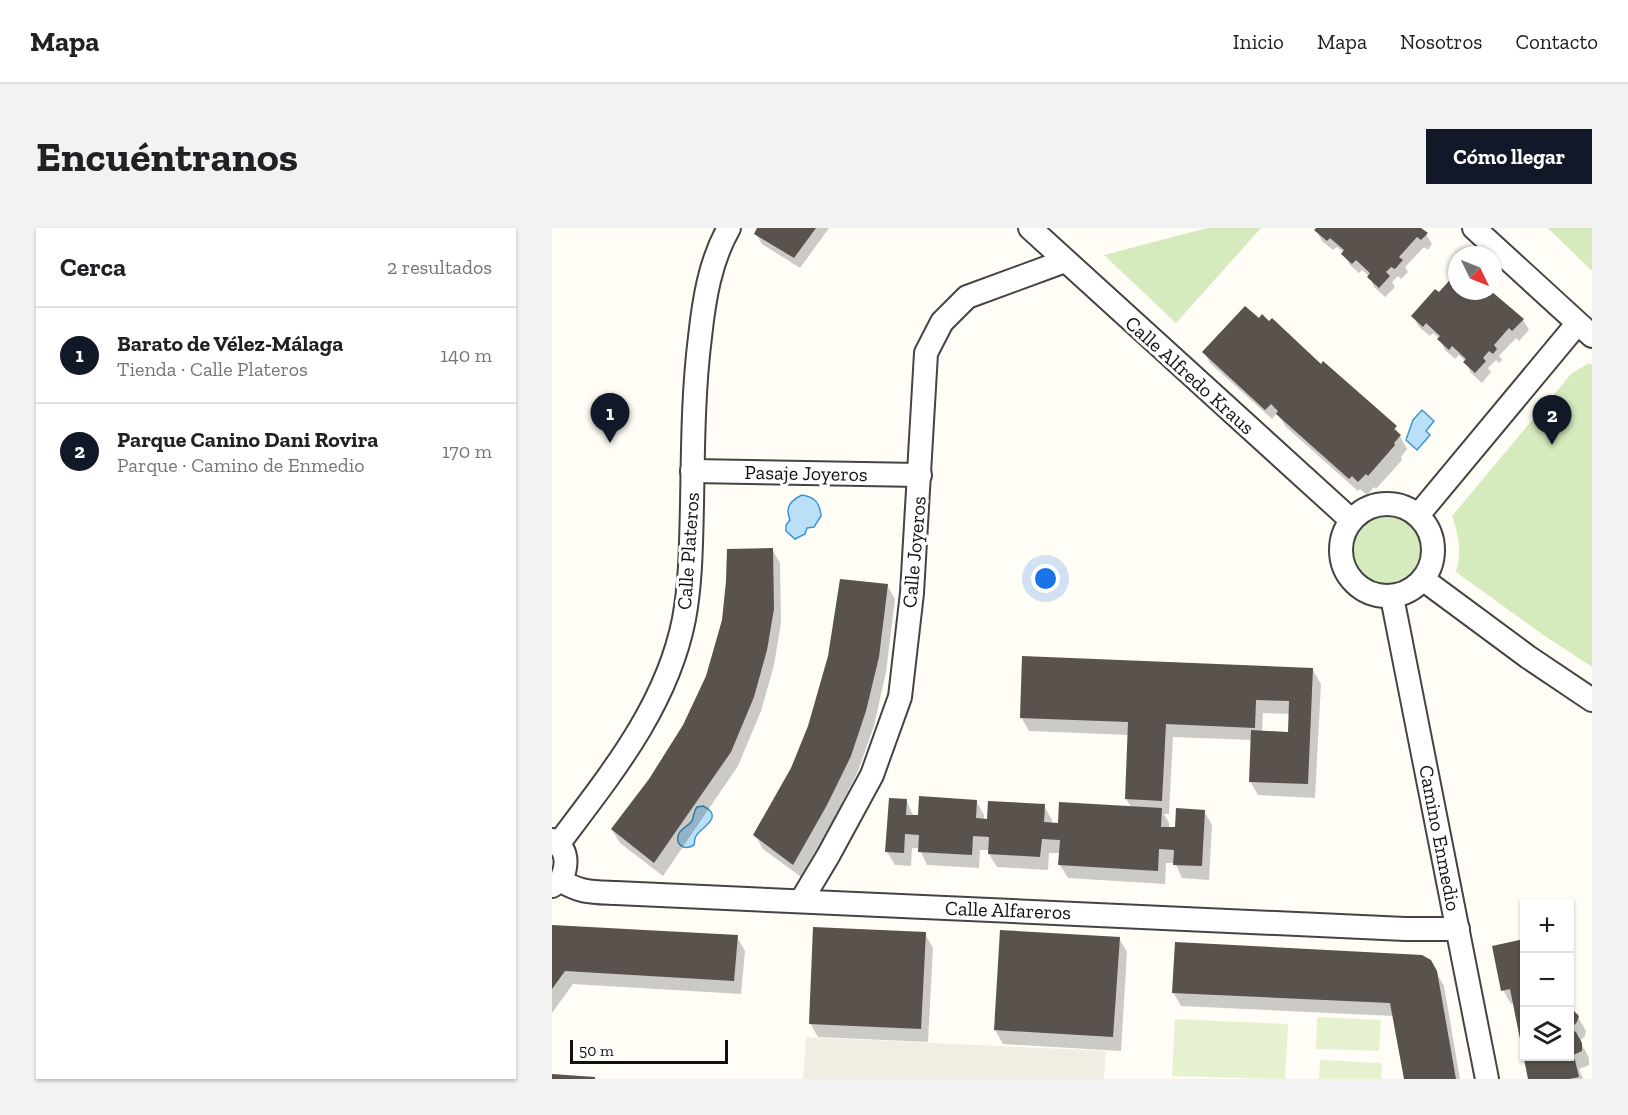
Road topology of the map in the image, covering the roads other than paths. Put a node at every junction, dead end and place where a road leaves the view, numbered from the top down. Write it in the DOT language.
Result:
graph roads {
  1 [pos="729,228"];
  2 [pos="1030,228"];
  3 [pos="1474,228"];
  4 [pos="1065,261"];
  5 [pos="1585,330"];
  6 [pos="692,471"];
  7 [pos="920,475"];
  8 [pos="1419,514"];
  9 [pos="1351,520"];
  10 [pos="1424,580"];
  11 [pos="1392,597"];
  12 [pos="1592,700"];
  13 [pos="555,842"];
  14 [pos="557,883"];
  15 [pos="801,901"];
  16 [pos="1458,929"];
  17 [pos="1487,1079"];
  1 -- 6 [label="street, Calle Plateros"];
  2 -- 4 [label="street, Calle Alfredo Kraus"];
  3 -- 5 [label="street"];
  4 -- 7 [label="street, Calle Joyeros"];
  4 -- 9 [label="street, Calle Alfredo Kraus"];
  5 -- 8 [label="street"];
  6 -- 7 [label="street, Pasaje Joyeros"];
  6 -- 13 [label="street, Calle Plateros"];
  7 -- 15 [label="street, Calle Joyeros"];
  8 -- 9 [label="street"];
  8 -- 10 [label="street"];
  9 -- 11 [label="street"];
  10 -- 11 [label="street"];
  10 -- 12 [label="street"];
  11 -- 16 [label="street, Camino Enmedio"];
  13 -- 14 [label="street"];
  14 -- 15 [label="street, Calle Alfareros"];
  15 -- 16 [label="street, Calle Alfareros"];
  16 -- 17 [label="street, Camino Enmedio"];
}
